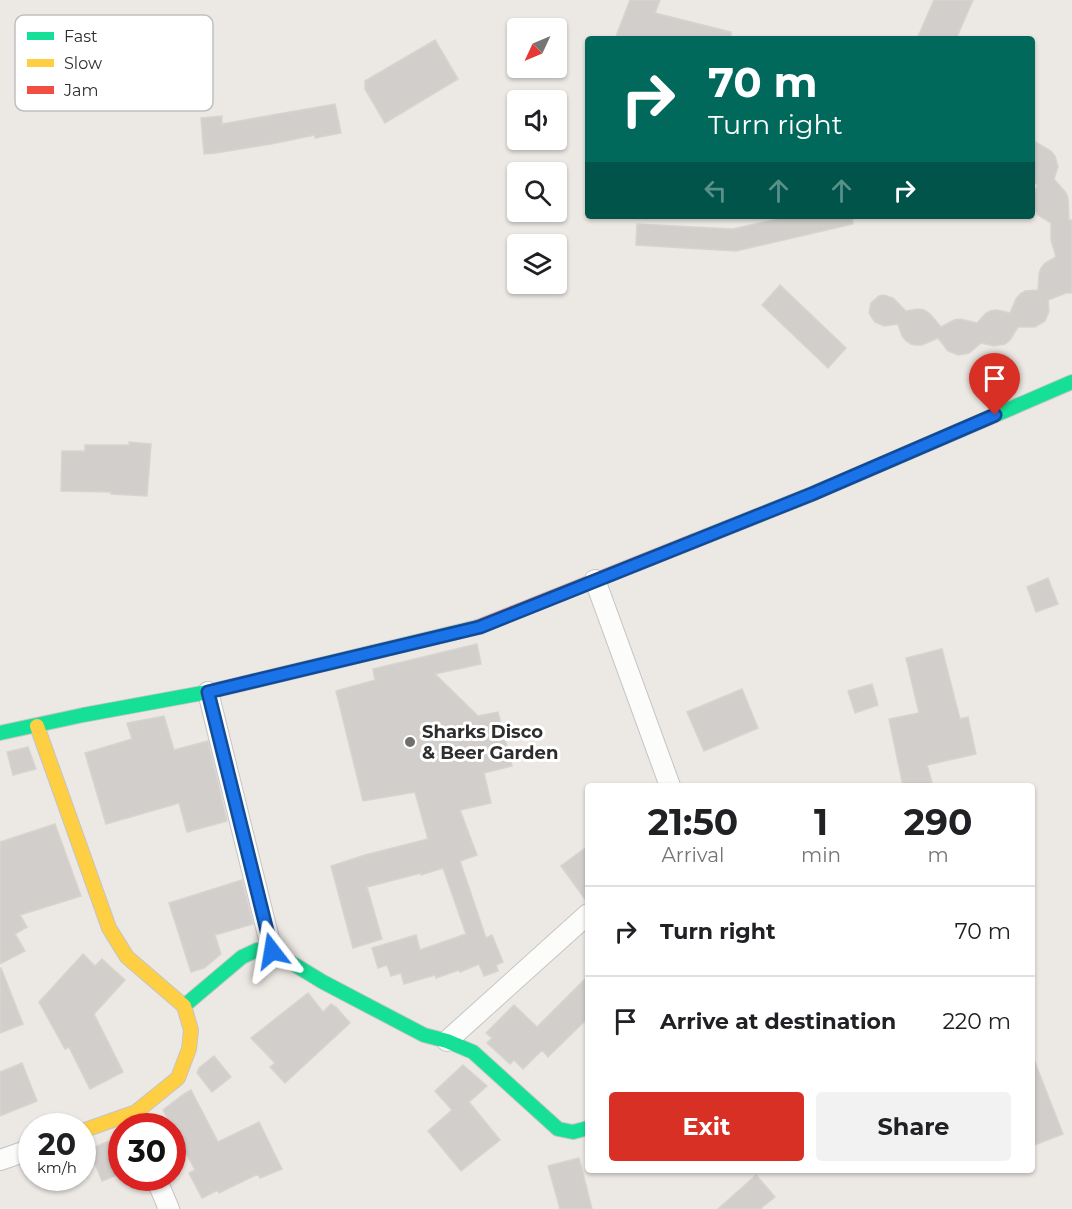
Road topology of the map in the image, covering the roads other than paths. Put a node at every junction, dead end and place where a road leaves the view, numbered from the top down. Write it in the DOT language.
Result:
graph roads {
  1 [pos="1072,382"];
  2 [pos="595,580"];
  3 [pos="208,692"];
  4 [pos="37,726"];
  5 [pos="0,733"];
  6 [pos="669,783"];
  7 [pos="585,917"];
  8 [pos="272,951"];
  9 [pos="184,1006"];
  10 [pos="447,1041"];
  11 [pos="144,1113"];
  12 [pos="585,1129"];
  13 [pos="18,1154"];
  14 [pos="0,1160"];
  15 [pos="161,1191"];
  16 [pos="169,1209"];
  1 -- 2 [label="street"];
  2 -- 3 [label="street"];
  2 -- 6 [label="street"];
  3 -- 4 [label="street"];
  3 -- 8 [label="street"];
  4 -- 5 [label="street"];
  4 -- 9 [label="street"];
  7 -- 10 [label="street"];
  8 -- 9 [label="street"];
  8 -- 10 [label="street"];
  9 -- 11 [label="street"];
  10 -- 12 [label="street"];
  13 -- 14 [label="street"];
  15 -- 16 [label="street"];
}
